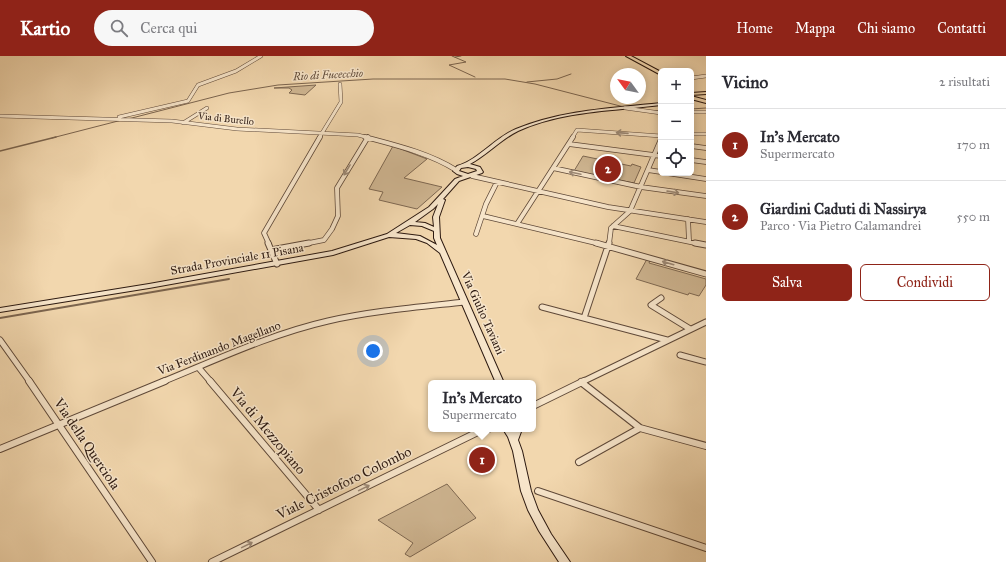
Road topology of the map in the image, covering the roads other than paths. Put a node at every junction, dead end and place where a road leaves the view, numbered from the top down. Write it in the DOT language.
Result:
graph roads {
  1 [pos="261,56"];
  2 [pos="628,56"];
  3 [pos="658,72"];
  4 [pos="706,76"];
  5 [pos="694,78"];
  6 [pos="340,84"];
  7 [pos="694,92"];
  8 [pos="705,93"];
  9 [pos="694,99"];
  10 [pos="706,102"];
  11 [pos="658,104"];
  12 [pos="207,108"];
  13 [pos="623,109"];
  14 [pos="694,112"];
  15 [pos="706,112"];
  16 [pos="658,113"];
  17 [pos="0,116"];
  18 [pos="112,119"];
  19 [pos="183,123"];
  20 [pos="322,132"];
  21 [pos="694,134"];
  22 [pos="706,134"];
  23 [pos="658,136"];
  24 [pos="368,137"];
  25 [pos="569,144"];
  26 [pos="694,146"];
  27 [pos="658,147"];
  28 [pos="706,148"];
  29 [pos="654,155"];
  30 [pos="658,156"];
  31 [pos="476,160"];
  32 [pos="694,160"];
  33 [pos="706,162"];
  34 [pos="553,168"];
  35 [pos="460,169"];
  36 [pos="478,169"];
  37 [pos="648,170"];
  38 [pos="658,172"];
  39 [pos="470,176"];
  40 [pos="690,176"];
  41 [pos="706,178"];
  42 [pos="489,179"];
  43 [pos="456,180"];
  44 [pos="497,182"];
  45 [pos="641,187"];
  46 [pos="538,191"];
  47 [pos="446,192"];
  48 [pos="706,196"];
  49 [pos="630,211"];
  50 [pos="483,216"];
  51 [pos="688,219"];
  52 [pos="706,222"];
  53 [pos="409,223"];
  54 [pos="517,224"];
  55 [pos="613,226"];
  56 [pos="436,230"];
  57 [pos="476,234"];
  58 [pos="389,235"];
  59 [pos="420,236"];
  60 [pos="689,241"];
  61 [pos="706,245"];
  62 [pos="609,246"];
  63 [pos="271,250"];
  64 [pos="443,253"];
  65 [pos="277,264"];
  66 [pos="706,274"];
  67 [pos="661,298"];
  68 [pos="464,302"];
  69 [pos="542,308"];
  70 [pos="0,310"];
  71 [pos="584,318"];
  72 [pos="706,322"];
  73 [pos="690,329"];
  74 [pos="0,340"];
  75 [pos="667,340"];
  76 [pos="680,355"];
  77 [pos="706,362"];
  78 [pos="198,367"];
  79 [pos="499,380"];
  80 [pos="581,382"];
  81 [pos="536,405"];
  82 [pos="59,423"];
  83 [pos="640,428"];
  84 [pos="478,432"];
  85 [pos="509,432"];
  86 [pos="517,432"];
  87 [pos="514,439"];
  88 [pos="706,446"];
  89 [pos="0,449"];
  90 [pos="579,462"];
  91 [pos="538,491"];
  92 [pos="319,510"];
  93 [pos="706,548"];
  94 [pos="152,562"];
  95 [pos="212,562"];
  96 [pos="565,562"];
  1 -- 18 [label="street"];
  2 -- 3 [label="main road"];
  4 -- 5 [label="street"];
  6 -- 20 [label="street"];
  7 -- 8 [label="main road"];
  9 -- 10 [label="main road"];
  11 -- 13 [label="main road"];
  12 -- 19 [label="street"];
  13 -- 16 [label="street"];
  13 -- 31 [label="main road"];
  14 -- 15 [label="street"];
  17 -- 18 [label="street, Via di Burello"];
  18 -- 19 [label="street, Via di Burello"];
  19 -- 20 [label="street, Via di Burello"];
  20 -- 24 [label="street, Via di Burello"];
  20 -- 63 [label="street"];
  21 -- 22 [label="street"];
  23 -- 25 [label="street, one-way"];
  24 -- 35 [label="street, Via di Burello"];
  24 -- 63 [label="street, one-way"];
  25 -- 29 [label="street"];
  25 -- 34 [label="street"];
  26 -- 28 [label="street"];
  27 -- 29 [label="street"];
  29 -- 30 [label="street"];
  29 -- 37 [label="street"];
  31 -- 35 [label="main road"];
  31 -- 36 [label="main road"];
  32 -- 33 [label="street"];
  45 -- 34 [label="street, one-way"];
  34 -- 46 [label="street"];
  35 -- 36 [label="main road"];
  35 -- 39 [label="main road"];
  35 -- 43 [label="main road, Strada Provinciale 11 Pisana"];
  36 -- 39 [label="main road"];
  36 -- 42 [label="street"];
  37 -- 38 [label="street"];
  37 -- 45 [label="street"];
  39 -- 42 [label="street"];
  39 -- 43 [label="main road"];
  40 -- 41 [label="street"];
  42 -- 44 [label="street"];
  43 -- 47 [label="main road, Strada Provinciale 11 Pisana"];
  44 -- 46 [label="street"];
  44 -- 50 [label="street"];
  45 -- 48 [label="street, one-way"];
  45 -- 49 [label="street"];
  46 -- 49 [label="street"];
  46 -- 54 [label="street"];
  47 -- 53 [label="main road, Strada Provinciale 11 Pisana"];
  47 -- 56 [label="main road, Via Giulio Taviani"];
  49 -- 51 [label="street"];
  49 -- 55 [label="street"];
  50 -- 54 [label="street"];
  50 -- 57 [label="street"];
  51 -- 52 [label="street"];
  51 -- 60 [label="street"];
  53 -- 56 [label="main road"];
  53 -- 58 [label="main road, Strada Provinciale 11 Pisana"];
  53 -- 59 [label="main road, Via Giulio Taviani"];
  54 -- 62 [label="street"];
  55 -- 60 [label="street"];
  55 -- 62 [label="street"];
  56 -- 64 [label="main road, Via Giulio Taviani"];
  58 -- 59 [label="main road"];
  58 -- 65 [label="main road, Strada Provinciale 11 Pisana"];
  59 -- 64 [label="main road, Via Giulio Taviani"];
  60 -- 61 [label="street"];
  66 -- 62 [label="street, one-way"];
  62 -- 71 [label="street"];
  63 -- 65 [label="street"];
  64 -- 68 [label="main road, Via Giulio Taviani"];
  65 -- 70 [label="main road, Strada Provinciale 11 Pisana"];
  67 -- 73 [label="street"];
  68 -- 78 [label="street, Via Ferdinando Magellano"];
  68 -- 79 [label="main road, Via Giulio Taviani"];
  69 -- 71 [label="street"];
  71 -- 75 [label="street"];
  72 -- 73 [label="street"];
  73 -- 75 [label="street"];
  74 -- 82 [label="street, Via della Querciola"];
  75 -- 80 [label="street"];
  76 -- 77 [label="street"];
  78 -- 82 [label="street, Via Ferdinando Magellano"];
  78 -- 92 [label="street, Via di Mezzopiano"];
  80 -- 81 [label="street"];
  80 -- 83 [label="street"];
  82 -- 89 [label="street, Via Ferdinando Magellano"];
  82 -- 94 [label="street, Via della Querciola"];
  83 -- 88 [label="street"];
  83 -- 90 [label="street"];
  92 -- 84 [label="street, Viale Cristoforo Colombo, one-way"];
  85 -- 87 [label="main road"];
  86 -- 87 [label="main road"];
  87 -- 96 [label="main road"];
  91 -- 93 [label="street"];
  95 -- 92 [label="street, Viale Cristoforo Colombo, one-way"];
}
